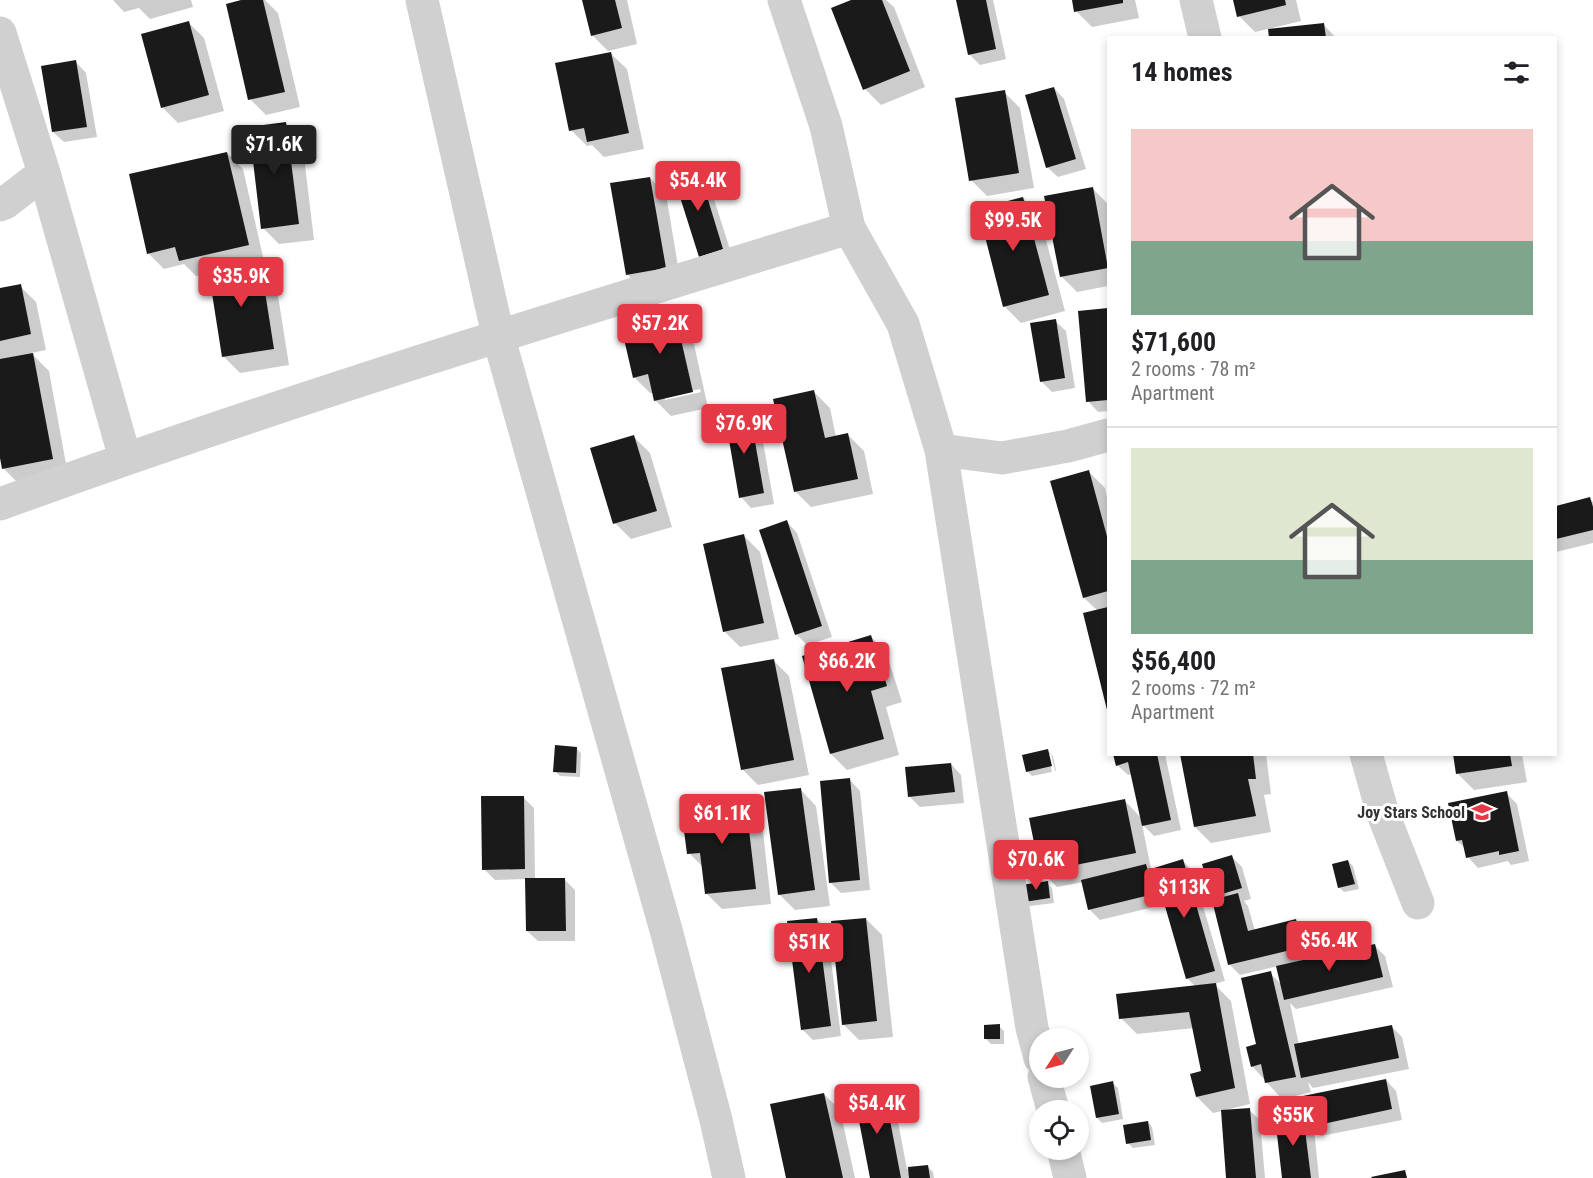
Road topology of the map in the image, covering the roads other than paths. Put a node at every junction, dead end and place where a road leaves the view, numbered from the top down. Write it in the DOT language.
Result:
graph roads {
  1 [pos="422,0"];
  2 [pos="784,0"];
  3 [pos="1196,0"];
  4 [pos="0,33"];
  5 [pos="1205,36"];
  6 [pos="44,173"];
  7 [pos="0,205"];
  8 [pos="849,228"];
  9 [pos="498,335"];
  10 [pos="1107,435"];
  11 [pos="941,450"];
  12 [pos="125,458"];
  13 [pos="0,504"];
  14 [pos="1367,756"];
  15 [pos="1418,903"];
  16 [pos="1032,1028"];
  17 [pos="1066,1160"];
  18 [pos="729,1178"];
  19 [pos="1070,1178"];
  1 -- 9 [label="street"];
  2 -- 8 [label="street"];
  3 -- 5 [label="street"];
  4 -- 6 [label="street"];
  6 -- 7 [label="street"];
  6 -- 12 [label="street"];
  8 -- 9 [label="street"];
  8 -- 11 [label="street"];
  9 -- 12 [label="street"];
  9 -- 18 [label="street"];
  10 -- 11 [label="street"];
  11 -- 16 [label="street"];
  12 -- 13 [label="street"];
  14 -- 15 [label="street"];
  17 -- 19 [label="street"];
}
